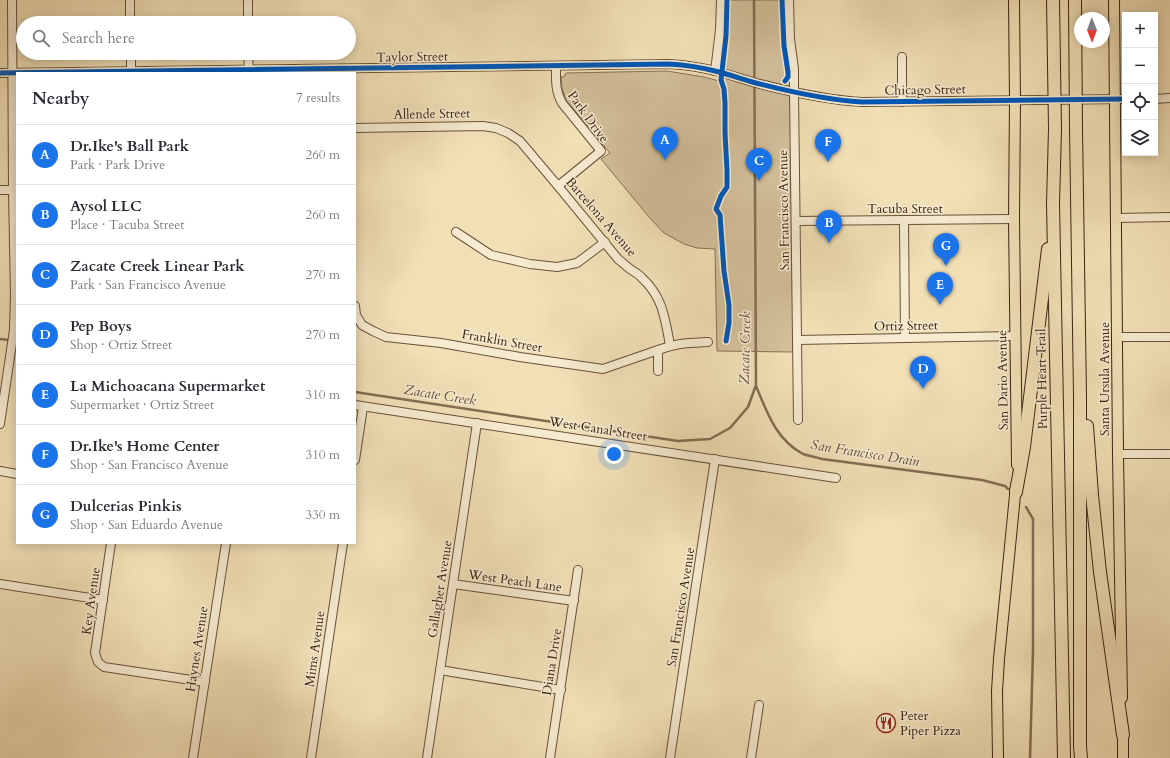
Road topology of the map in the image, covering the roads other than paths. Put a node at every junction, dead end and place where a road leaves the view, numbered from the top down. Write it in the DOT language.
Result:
graph roads {
  1 [pos="12,0"];
  2 [pos="130,0"];
  3 [pos="248,0"];
  4 [pos="721,0"];
  5 [pos="789,0"];
  6 [pos="1014,0"];
  7 [pos="1053,0"];
  8 [pos="1075,0"];
  9 [pos="1114,0"];
  10 [pos="130,16"];
  11 [pos="248,16"];
  12 [pos="902,57"];
  13 [pos="131,60"];
  14 [pos="248,60"];
  15 [pos="556,66"];
  16 [pos="249,70"];
  17 [pos="715,71"];
  18 [pos="131,72"];
  19 [pos="0,73"];
  20 [pos="12,73"];
  21 [pos="16,73"];
  22 [pos="728,75"];
  23 [pos="794,92"];
  24 [pos="1170,98"];
  25 [pos="1120,99"];
  26 [pos="1158,99"];
  27 [pos="1015,100"];
  28 [pos="902,102"];
  29 [pos="356,128"];
  30 [pos="508,133"];
  31 [pos="558,186"];
  32 [pos="0,190"];
  33 [pos="13,190"];
  34 [pos="1053,204"];
  35 [pos="1170,217"];
  36 [pos="1116,218"];
  37 [pos="1014,220"];
  38 [pos="796,221"];
  39 [pos="904,221"];
  40 [pos="456,232"];
  41 [pos="604,242"];
  42 [pos="356,315"];
  43 [pos="1016,336"];
  44 [pos="905,337"];
  45 [pos="1117,337"];
  46 [pos="1170,337"];
  47 [pos="797,340"];
  48 [pos="708,342"];
  49 [pos="670,345"];
  50 [pos="658,350"];
  51 [pos="13,355"];
  52 [pos="658,371"];
  53 [pos="1080,396"];
  54 [pos="359,406"];
  55 [pos="798,420"];
  56 [pos="0,423"];
  57 [pos="477,423"];
  58 [pos="356,446"];
  59 [pos="1118,454"];
  60 [pos="1170,454"];
  61 [pos="715,459"];
  62 [pos="0,471"];
  63 [pos="16,474"];
  64 [pos="836,478"];
  65 [pos="1016,492"];
  66 [pos="111,544"];
  67 [pos="226,544"];
  68 [pos="343,544"];
  69 [pos="578,570"];
  70 [pos="0,584"];
  71 [pos="453,584"];
  72 [pos="103,600"];
  73 [pos="574,601"];
  74 [pos="440,670"];
  75 [pos="205,682"];
  76 [pos="561,690"];
  77 [pos="759,705"];
  78 [pos="1123,735"];
  79 [pos="193,758"];
  80 [pos="311,758"];
  81 [pos="427,758"];
  82 [pos="550,758"];
  83 [pos="670,758"];
  84 [pos="751,758"];
  85 [pos="998,758"];
  86 [pos="1064,758"];
  87 [pos="1081,758"];
  88 [pos="1123,758"];
  1 -- 20 [label="street"];
  2 -- 10 [label="street"];
  3 -- 11 [label="street"];
  4 -- 17 [label="street"];
  5 -- 23 [label="street, San Francisco Avenue"];
  6 -- 27 [label="main road, San Dario Avenue"];
  7 -- 34 [label="highway, Purple Heart Trail, bridge"];
  8 -- 53 [label="highway, bridge"];
  9 -- 25 [label="main road, Santa Ursula Avenue"];
  12 -- 28 [label="street"];
  13 -- 18 [label="street"];
  14 -- 16 [label="street"];
  15 -- 16 [label="street, Taylor Street"];
  15 -- 17 [label="street, Taylor Street"];
  15 -- 31 [label="street, Park Drive"];
  16 -- 18 [label="street, Taylor Street"];
  17 -- 22 [label="street, Taylor Street"];
  19 -- 20 [label="street, Taylor Street"];
  20 -- 21 [label="street, Taylor Street"];
  20 -- 33 [label="street"];
  22 -- 23 [label="street, Chicago Street"];
  23 -- 28 [label="street, Chicago Street"];
  23 -- 38 [label="street, San Francisco Avenue"];
  24 -- 26 [label="street"];
  25 -- 27 [label="street, Chicago Street"];
  25 -- 36 [label="main road, Santa Ursula Avenue"];
  27 -- 28 [label="street, Chicago Street"];
  27 -- 37 [label="main road, San Dario Avenue"];
  29 -- 30 [label="street, Allende Street"];
  30 -- 31 [label="street, Barcelona Avenue"];
  31 -- 41 [label="street, Barcelona Avenue"];
  32 -- 33 [label="street"];
  33 -- 51 [label="street"];
  34 -- 65 [label="highway"];
  34 -- 86 [label="highway, Purple Heart Trail"];
  35 -- 36 [label="street"];
  36 -- 45 [label="main road, Santa Ursula Avenue"];
  37 -- 39 [label="street, Tacuba Street"];
  37 -- 43 [label="main road, San Dario Avenue"];
  38 -- 39 [label="street, Tacuba Street"];
  38 -- 47 [label="street, San Francisco Avenue"];
  39 -- 44 [label="street"];
  40 -- 41 [label="street"];
  41 -- 49 [label="street, Barcelona Avenue"];
  42 -- 50 [label="street, Franklin Street"];
  43 -- 44 [label="street, Ortiz Street"];
  43 -- 65 [label="main road, San Dario Avenue"];
  44 -- 47 [label="street, Ortiz Street"];
  45 -- 46 [label="street"];
  45 -- 59 [label="main road, Santa Ursula Avenue"];
  47 -- 55 [label="street, San Francisco Avenue"];
  48 -- 49 [label="street, Franklin Street"];
  49 -- 50 [label="street, Franklin Street"];
  50 -- 52 [label="street"];
  51 -- 56 [label="street"];
  53 -- 78 [label="highway"];
  53 -- 87 [label="highway"];
  54 -- 57 [label="street, West Canal Street"];
  54 -- 58 [label="street"];
  57 -- 61 [label="street, West Canal Street"];
  57 -- 71 [label="street, Gallagher Avenue"];
  59 -- 60 [label="street"];
  59 -- 78 [label="main road, Santa Ursula Avenue"];
  61 -- 64 [label="street, West Canal Street"];
  61 -- 83 [label="street, San Francisco Avenue"];
  62 -- 63 [label="street"];
  65 -- 85 [label="main road, San Dario Avenue"];
  66 -- 72 [label="street, Key Avenue"];
  67 -- 75 [label="street, Haynes Avenue"];
  68 -- 80 [label="street, Mims Avenue"];
  69 -- 73 [label="street, Diana Drive"];
  70 -- 72 [label="street"];
  71 -- 73 [label="street, West Peach Lane"];
  71 -- 74 [label="street, Gallagher Avenue"];
  72 -- 75 [label="street, Key Avenue"];
  73 -- 76 [label="street, Diana Drive"];
  74 -- 76 [label="street"];
  74 -- 81 [label="street, Gallagher Avenue"];
  75 -- 79 [label="street, Haynes Avenue"];
  76 -- 82 [label="street, Diana Drive"];
  77 -- 84 [label="street"];
  78 -- 88 [label="main road, Santa Ursula Avenue"];
}
